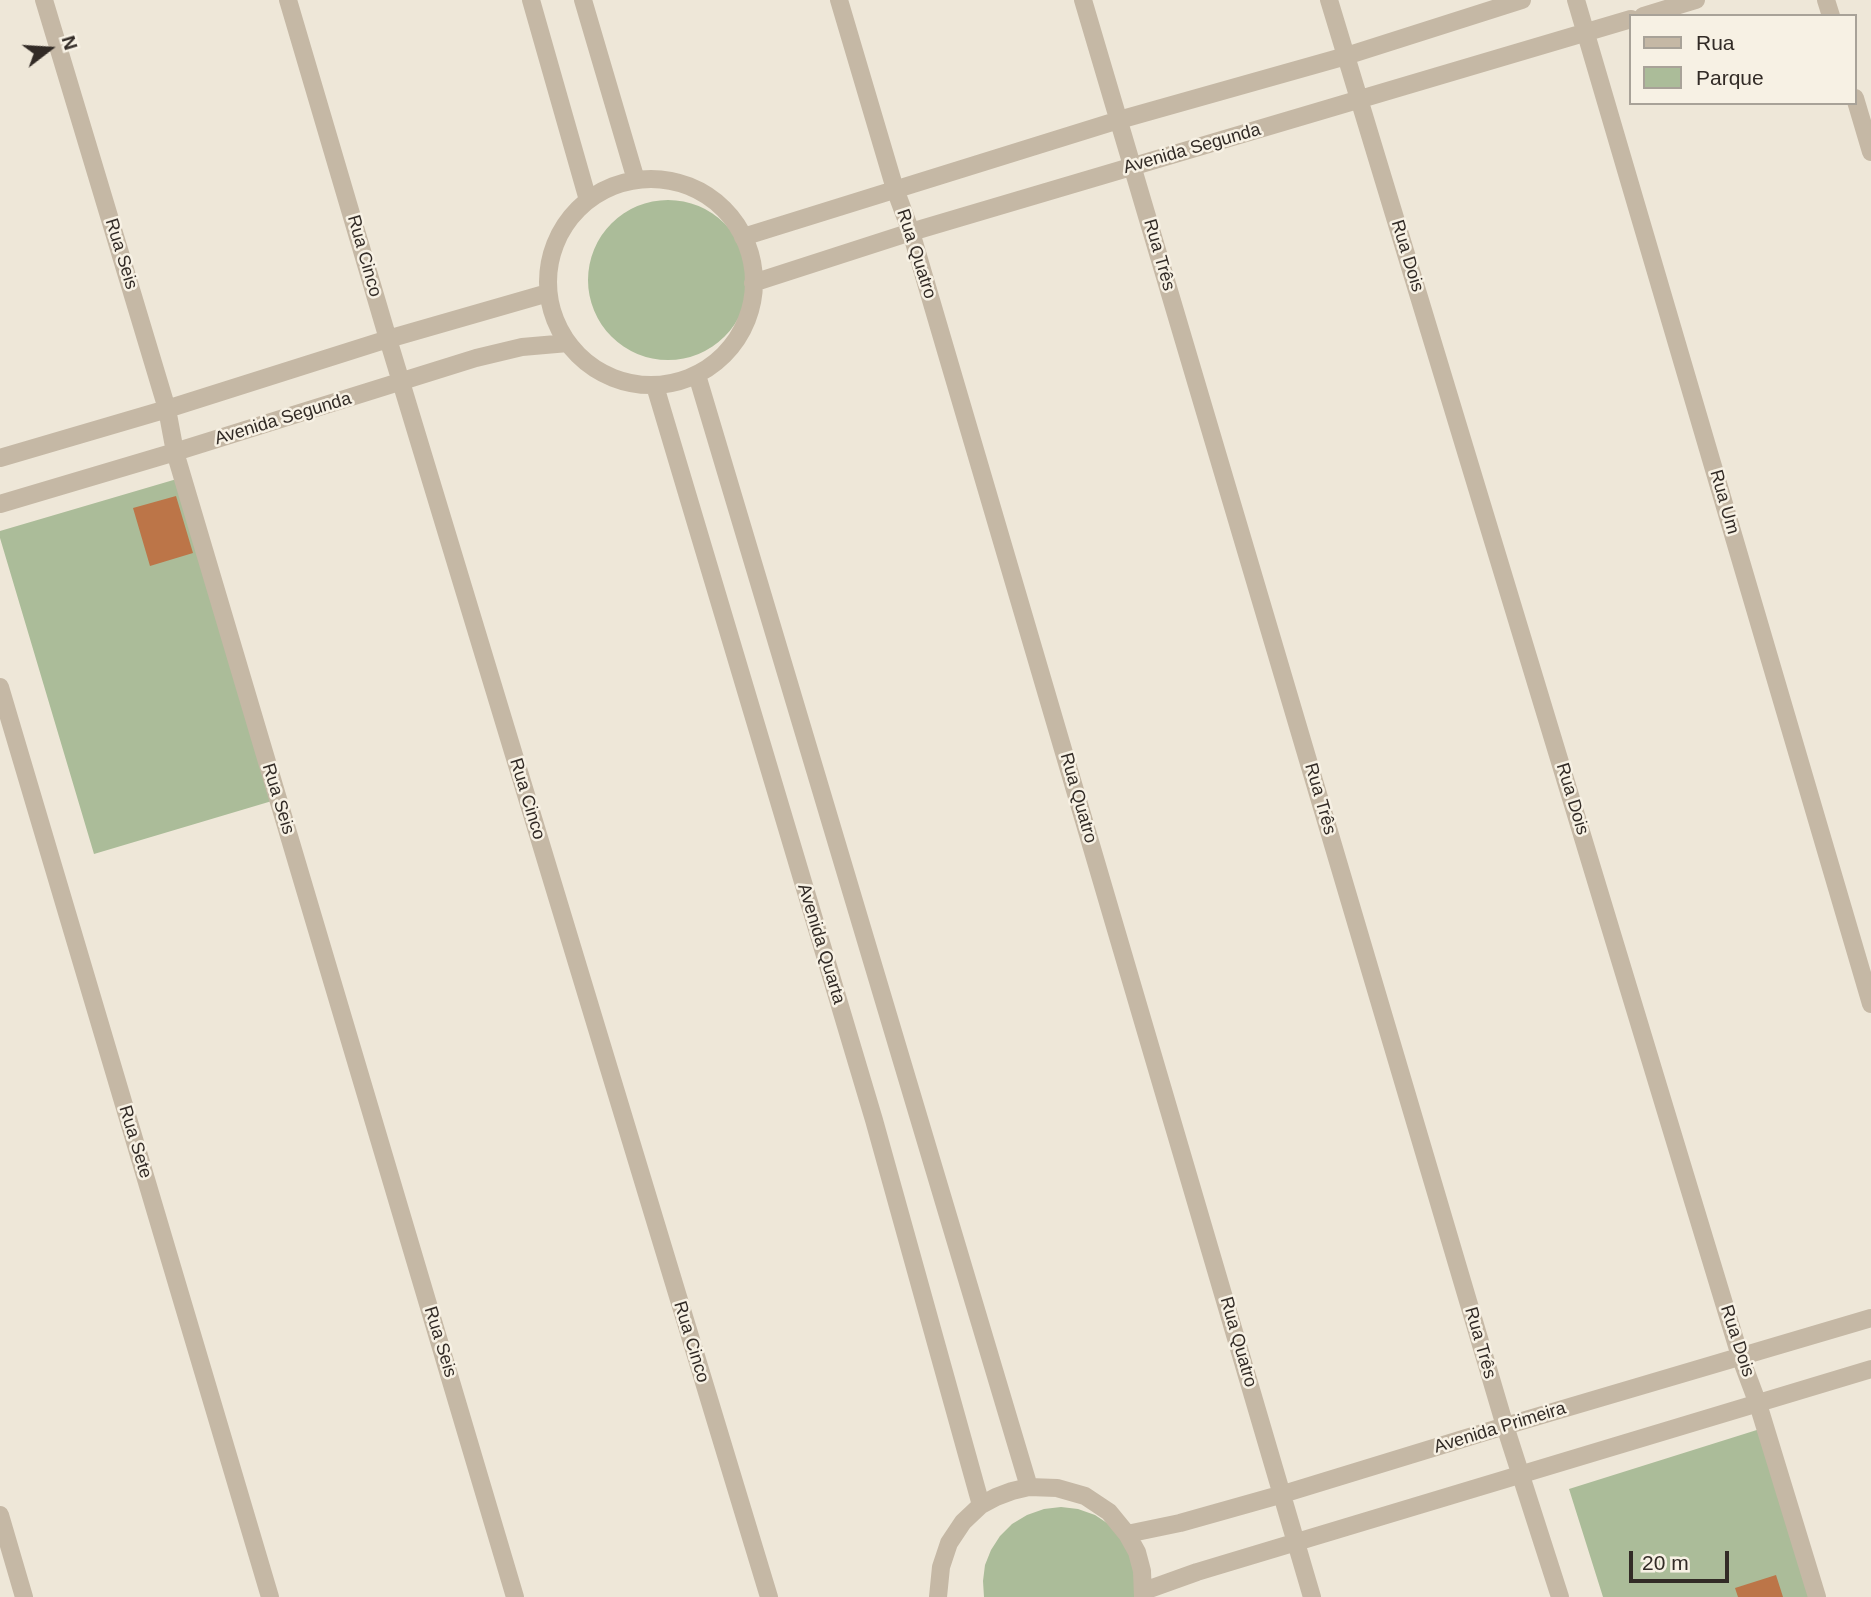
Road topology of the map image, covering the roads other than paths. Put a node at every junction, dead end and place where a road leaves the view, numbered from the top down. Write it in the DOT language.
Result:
graph roads {
  1 [pos="44,0"];
  2 [pos="288,0"];
  3 [pos="531,0"];
  4 [pos="583,0"];
  5 [pos="839,0"];
  6 [pos="1083,0"];
  7 [pos="1329,0"];
  8 [pos="1522,0"];
  9 [pos="1576,0"];
  10 [pos="1696,0"];
  11 [pos="1650,14"];
  12 [pos="1630,19"];
  13 [pos="1587,32"];
  14 [pos="1346,56"];
  15 [pos="1360,99"];
  16 [pos="1857,105"];
  17 [pos="1119,120"];
  18 [pos="1871,152"];
  19 [pos="1133,166"];
  20 [pos="636,180"];
  21 [pos="895,189"];
  22 [pos="588,200"];
  23 [pos="911,232"];
  24 [pos="743,237"];
  25 [pos="753,283"];
  26 [pos="548,293"];
  27 [pos="388,339"];
  28 [pos="568,343"];
  29 [pos="697,375"];
  30 [pos="401,382"];
  31 [pos="655,386"];
  32 [pos="167,409"];
  33 [pos="175,452"];
  34 [pos="0,458"];
  35 [pos="0,504"];
  36 [pos="0,687"];
  37 [pos="1871,1004"];
  38 [pos="1871,1318"];
  39 [pos="1740,1356"];
  40 [pos="1871,1369"];
  41 [pos="1758,1404"];
  42 [pos="1505,1426"];
  43 [pos="1521,1474"];
  44 [pos="1029,1487"];
  45 [pos="1283,1494"];
  46 [pos="981,1505"];
  47 [pos="0,1515"];
  48 [pos="1127,1534"];
  49 [pos="1295,1543"];
  50 [pos="1144,1594"];
  51 [pos="934,1595"];
  52 [pos="24,1597"];
  53 [pos="270,1597"];
  54 [pos="515,1597"];
  55 [pos="769,1597"];
  56 [pos="1312,1597"];
  57 [pos="1560,1597"];
  58 [pos="1817,1597"];
  1 -- 32 [label="street, Rua Seis"];
  2 -- 27 [label="street, Rua Cinco"];
  3 -- 22 [label="street"];
  4 -- 20 [label="street"];
  5 -- 21 [label="street, Rua Quatro"];
  6 -- 17 [label="street, Rua Três"];
  7 -- 14 [label="street, Rua Dois"];
  8 -- 14 [label="street"];
  9 -- 13 [label="street, Rua Um"];
  10 -- 11 [label="street"];
  12 -- 13 [label="street, Avenida Segunda"];
  13 -- 15 [label="street, Avenida Segunda"];
  13 -- 37 [label="street, Rua Um"];
  14 -- 15 [label="street, Rua Dois"];
  14 -- 17 [label="street"];
  15 -- 19 [label="street, Avenida Segunda"];
  15 -- 39 [label="street, Rua Dois"];
  16 -- 18 [label="street"];
  17 -- 19 [label="street, Rua Três"];
  17 -- 21 [label="street"];
  19 -- 23 [label="street, Avenida Segunda"];
  19 -- 42 [label="street, Rua Três"];
  20 -- 22 [label="street"];
  20 -- 24 [label="street"];
  21 -- 23 [label="street, Rua Quatro"];
  21 -- 24 [label="street"];
  22 -- 26 [label="street"];
  23 -- 25 [label="street, Avenida Segunda"];
  23 -- 45 [label="street, Rua Quatro"];
  24 -- 25 [label="street"];
  25 -- 29 [label="street"];
  26 -- 27 [label="street"];
  26 -- 28 [label="street"];
  27 -- 30 [label="street, Rua Cinco"];
  27 -- 32 [label="street"];
  28 -- 30 [label="street, Avenida Segunda"];
  28 -- 31 [label="street"];
  29 -- 31 [label="street"];
  29 -- 44 [label="street"];
  30 -- 33 [label="street, Avenida Segunda"];
  30 -- 55 [label="street, Rua Cinco"];
  31 -- 46 [label="street, Avenida Quarta"];
  32 -- 33 [label="street, Rua Seis"];
  32 -- 34 [label="street"];
  33 -- 35 [label="street, Avenida Segunda"];
  33 -- 54 [label="street, Rua Seis"];
  36 -- 53 [label="street, Rua Sete"];
  38 -- 39 [label="street, Avenida Primeira"];
  39 -- 41 [label="street, Rua Dois"];
  39 -- 42 [label="street, Avenida Primeira"];
  40 -- 41 [label="street"];
  41 -- 43 [label="street"];
  41 -- 58 [label="street, Rua Dois"];
  42 -- 43 [label="street, Rua Três"];
  42 -- 45 [label="street, Avenida Primeira"];
  43 -- 49 [label="street"];
  43 -- 57 [label="street, Rua Três"];
  44 -- 46 [label="street"];
  44 -- 48 [label="street"];
  45 -- 48 [label="street, Avenida Primeira"];
  45 -- 49 [label="street, Rua Quatro"];
  46 -- 51 [label="street"];
  47 -- 52 [label="street"];
  48 -- 50 [label="street"];
  49 -- 50 [label="street"];
  49 -- 56 [label="street, Rua Quatro"];
}
